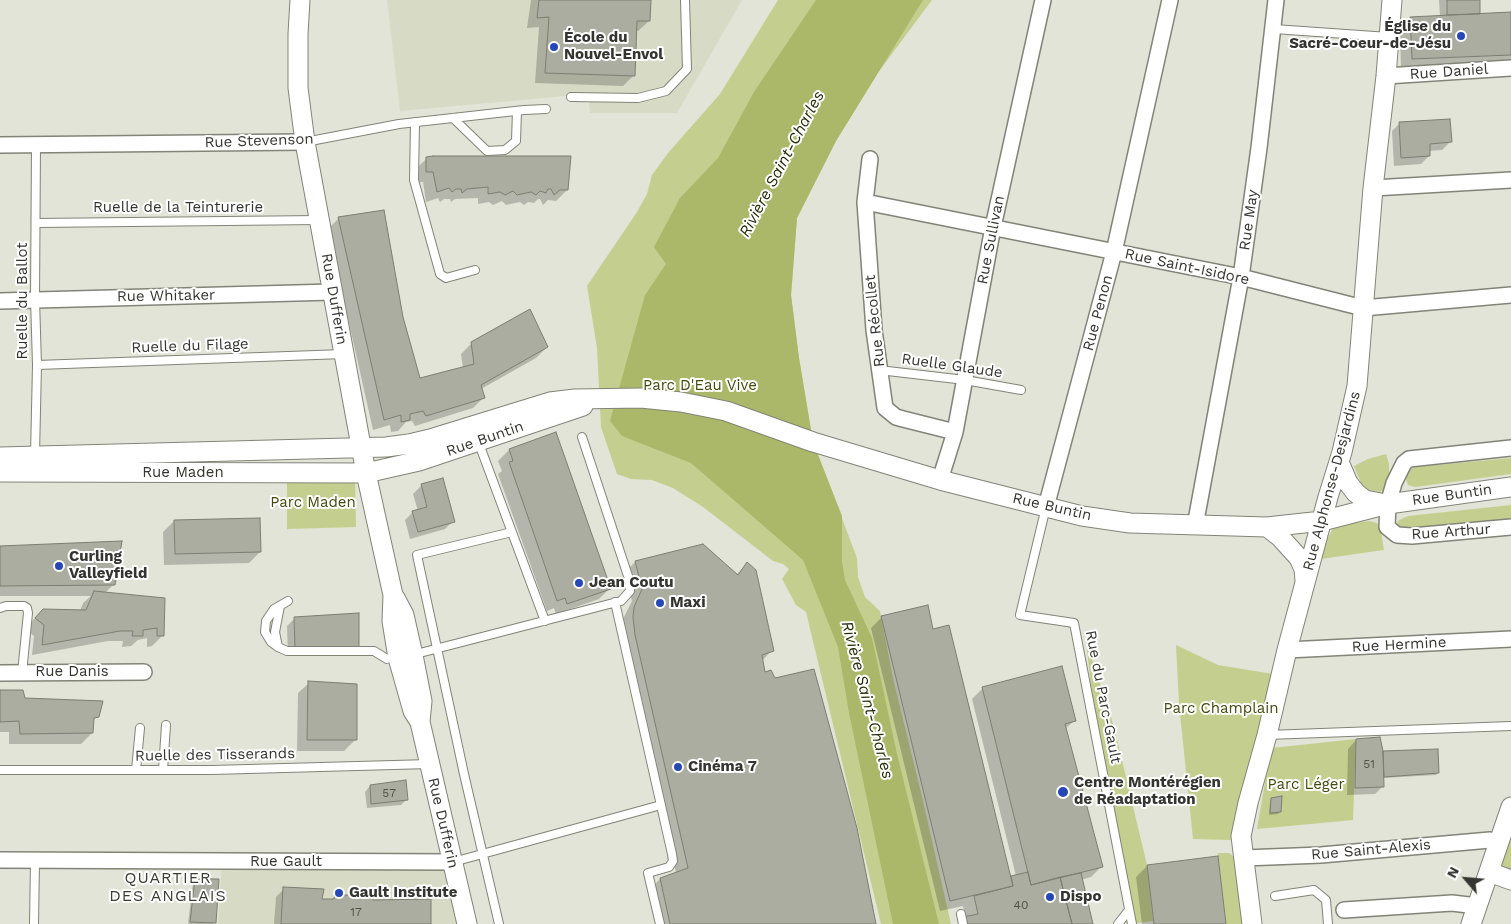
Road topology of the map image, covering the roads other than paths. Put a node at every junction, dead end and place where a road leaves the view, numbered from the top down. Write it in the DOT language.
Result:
graph roads {
  1 [pos="300,0"];
  2 [pos="685,0"];
  3 [pos="1043,0"];
  4 [pos="1170,0"];
  5 [pos="1276,0"];
  6 [pos="1392,0"];
  7 [pos="1274,29"];
  8 [pos="1389,37"];
  9 [pos="1511,68"];
  10 [pos="1386,76"];
  11 [pos="571,97"];
  12 [pos="546,109"];
  13 [pos="518,111"];
  14 [pos="453,118"];
  15 [pos="415,122"];
  16 [pos="305,142"];
  17 [pos="0,145"];
  18 [pos="36,145"];
  19 [pos="870,159"];
  20 [pos="1511,180"];
  21 [pos="1373,188"];
  22 [pos="865,202"];
  23 [pos="320,220"];
  24 [pos="36,223"];
  25 [pos="993,227"];
  26 [pos="1114,252"];
  27 [pos="475,270"];
  28 [pos="1241,277"];
  29 [pos="333,292"];
  30 [pos="1511,295"];
  31 [pos="35,299"];
  32 [pos="0,301"];
  33 [pos="1363,308"];
  34 [pos="344,354"];
  35 [pos="37,365"];
  36 [pos="879,370"];
  37 [pos="965,380"];
  38 [pos="1021,390"];
  39 [pos="608,399"];
  40 [pos="955,432"];
  41 [pos="582,437"];
  42 [pos="478,441"];
  43 [pos="362,448"];
  44 [pos="1511,448"];
  45 [pos="0,457"];
  46 [pos="35,457"];
  47 [pos="1339,462"];
  48 [pos="0,472"];
  49 [pos="366,473"];
  50 [pos="940,480"];
  51 [pos="1511,487"];
  52 [pos="1388,504"];
  53 [pos="1046,507"];
  54 [pos="1322,521"];
  55 [pos="1195,526"];
  56 [pos="1267,527"];
  57 [pos="1511,527"];
  58 [pos="512,532"];
  59 [pos="1305,584"];
  60 [pos="288,601"];
  61 [pos="615,602"];
  62 [pos="0,608"];
  63 [pos="545,620"];
  64 [pos="1511,640"];
  65 [pos="437,649"];
  66 [pos="1287,650"];
  67 [pos="400,657"];
  68 [pos="22,672"];
  69 [pos="144,672"];
  70 [pos="0,673"];
  71 [pos="166,725"];
  72 [pos="1511,726"];
  73 [pos="140,728"];
  74 [pos="1267,736"];
  75 [pos="430,764"];
  76 [pos="0,770"];
  77 [pos="136,770"];
  78 [pos="163,770"];
  79 [pos="661,805"];
  80 [pos="1511,807"];
  81 [pos="1499,842"];
  82 [pos="483,854"];
  83 [pos="1244,858"];
  84 [pos="0,860"];
  85 [pos="35,862"];
  86 [pos="452,862"];
  87 [pos="1489,872"];
  88 [pos="1511,880"];
  89 [pos="1275,896"];
  90 [pos="1129,910"];
  91 [pos="1344,910"];
  92 [pos="961,914"];
  93 [pos="1474,915"];
  94 [pos="34,924"];
  95 [pos="467,924"];
  96 [pos="500,924"];
  97 [pos="660,924"];
  98 [pos="963,924"];
  99 [pos="1118,924"];
  100 [pos="1132,924"];
  101 [pos="1252,924"];
  102 [pos="1328,924"];
  1 -- 16 [label="street, Rue Dufferin"];
  2 -- 11 [label="lane"];
  3 -- 25 [label="street, Rue Sullivan"];
  4 -- 26 [label="street, Rue Penon"];
  5 -- 7 [label="street, Rue May"];
  6 -- 8 [label="street, Rue Alphonse-Desjardins"];
  7 -- 8 [label="lane"];
  7 -- 28 [label="street, Rue May"];
  8 -- 10 [label="street, Rue Alphonse-Desjardins"];
  9 -- 10 [label="street, Rue Daniel"];
  10 -- 21 [label="street, Rue Alphonse-Desjardins"];
  12 -- 13 [label="lane, Rue Stevenson"];
  13 -- 14 [label="lane, Rue Stevenson"];
  13 -- 14 [label="lane"];
  14 -- 15 [label="lane, Rue Stevenson"];
  15 -- 16 [label="lane, Rue Stevenson"];
  15 -- 27 [label="lane"];
  16 -- 18 [label="street, Rue Stevenson"];
  16 -- 23 [label="street, Rue Dufferin"];
  17 -- 18 [label="street, Rue Stevenson"];
  18 -- 24 [label="lane, Ruelle du Ballot"];
  19 -- 22 [label="street, Rue Récollet"];
  20 -- 21 [label="street"];
  21 -- 33 [label="street, Rue Alphonse-Desjardins"];
  22 -- 25 [label="street, Rue Saint-Isidore"];
  22 -- 36 [label="street, Rue Récollet"];
  23 -- 24 [label="lane, Ruelle de la Teinturerie"];
  23 -- 29 [label="street, Rue Dufferin"];
  24 -- 31 [label="lane, Ruelle du Ballot"];
  25 -- 26 [label="street, Rue Saint-Isidore"];
  25 -- 37 [label="street, Rue Sullivan"];
  26 -- 28 [label="street, Rue Saint-Isidore"];
  26 -- 53 [label="street, Rue Penon"];
  28 -- 33 [label="street, Rue Saint-Isidore"];
  28 -- 55 [label="street, Rue May"];
  29 -- 31 [label="street, Rue Whitaker"];
  29 -- 34 [label="street, Rue Dufferin"];
  30 -- 33 [label="street, Rue Saint-Isidore"];
  31 -- 32 [label="street, Rue Whitaker"];
  31 -- 35 [label="lane, Ruelle du Ballot"];
  33 -- 47 [label="street, Rue Alphonse-Desjardins"];
  34 -- 35 [label="lane, Ruelle du Filage"];
  34 -- 43 [label="street, Rue Dufferin"];
  35 -- 46 [label="lane, Ruelle du Ballot"];
  36 -- 37 [label="lane, Ruelle Glaude"];
  36 -- 40 [label="street, Rue Récollet"];
  37 -- 38 [label="lane, Ruelle Glaude"];
  37 -- 40 [label="street, Rue Sullivan"];
  39 -- 42 [label="street, Rue Buntin"];
  39 -- 43 [label="street, Rue Buntin"];
  39 -- 50 [label="street, Rue Buntin"];
  40 -- 50 [label="street, Rue Sullivan"];
  41 -- 61 [label="lane"];
  42 -- 49 [label="street, Rue Buntin"];
  42 -- 58 [label="lane"];
  43 -- 46 [label="street, Rue Maden"];
  43 -- 49 [label="street, Rue Dufferin"];
  44 -- 52 [label="street"];
  45 -- 46 [label="street, Rue Maden"];
  47 -- 52 [label="street"];
  47 -- 54 [label="street, Rue Alphonse-Desjardins"];
  48 -- 49 [label="street, Rue Maden"];
  49 -- 67 [label="street, Rue Dufferin"];
  50 -- 53 [label="street, Rue Buntin"];
  51 -- 52 [label="street, Rue Buntin"];
  52 -- 54 [label="street, Rue Buntin"];
  52 -- 57 [label="street, Rue Arthur"];
  53 -- 55 [label="street, Rue Buntin"];
  53 -- 90 [label="lane, Rue du Parc-Gault"];
  54 -- 56 [label="street, Rue Buntin"];
  54 -- 59 [label="street, Rue Alphonse-Desjardins"];
  55 -- 56 [label="street, Rue Buntin"];
  56 -- 59 [label="street"];
  58 -- 63 [label="lane"];
  58 -- 65 [label="lane"];
  59 -- 66 [label="street, Rue Alphonse-Desjardins"];
  60 -- 67 [label="lane"];
  61 -- 63 [label="lane"];
  61 -- 79 [label="lane"];
  62 -- 68 [label="lane"];
  63 -- 65 [label="lane"];
  64 -- 66 [label="street, Rue Hermine"];
  65 -- 67 [label="lane"];
  65 -- 82 [label="lane"];
  66 -- 74 [label="street, Rue Alphonse-Desjardins"];
  67 -- 75 [label="street, Rue Dufferin"];
  68 -- 69 [label="street, Rue Danis"];
  68 -- 70 [label="street, Rue Danis"];
  71 -- 78 [label="lane"];
  72 -- 74 [label="lane"];
  73 -- 77 [label="lane"];
  74 -- 83 [label="street, Rue Alphonse-Desjardins"];
  75 -- 78 [label="lane, Ruelle des Tisserands"];
  75 -- 86 [label="street, Rue Dufferin"];
  76 -- 77 [label="lane, Ruelle des Tisserands"];
  77 -- 78 [label="lane, Ruelle des Tisserands"];
  79 -- 82 [label="lane"];
  79 -- 97 [label="lane"];
  80 -- 81 [label="street"];
  81 -- 83 [label="street, Rue Saint-Alexis"];
  81 -- 87 [label="street"];
  82 -- 86 [label="lane"];
  82 -- 96 [label="lane"];
  83 -- 101 [label="street, Rue Alphonse-Desjardins"];
  84 -- 85 [label="street, Rue Gault"];
  85 -- 86 [label="street, Rue Gault"];
  85 -- 94 [label="lane"];
  86 -- 95 [label="street, Rue Dufferin"];
  87 -- 88 [label="street"];
  87 -- 93 [label="street"];
  89 -- 102 [label="lane"];
  90 -- 99 [label="lane"];
  90 -- 100 [label="lane, Rue du Parc-Gault"];
  91 -- 93 [label="street"];
  92 -- 98 [label="lane"];
}
